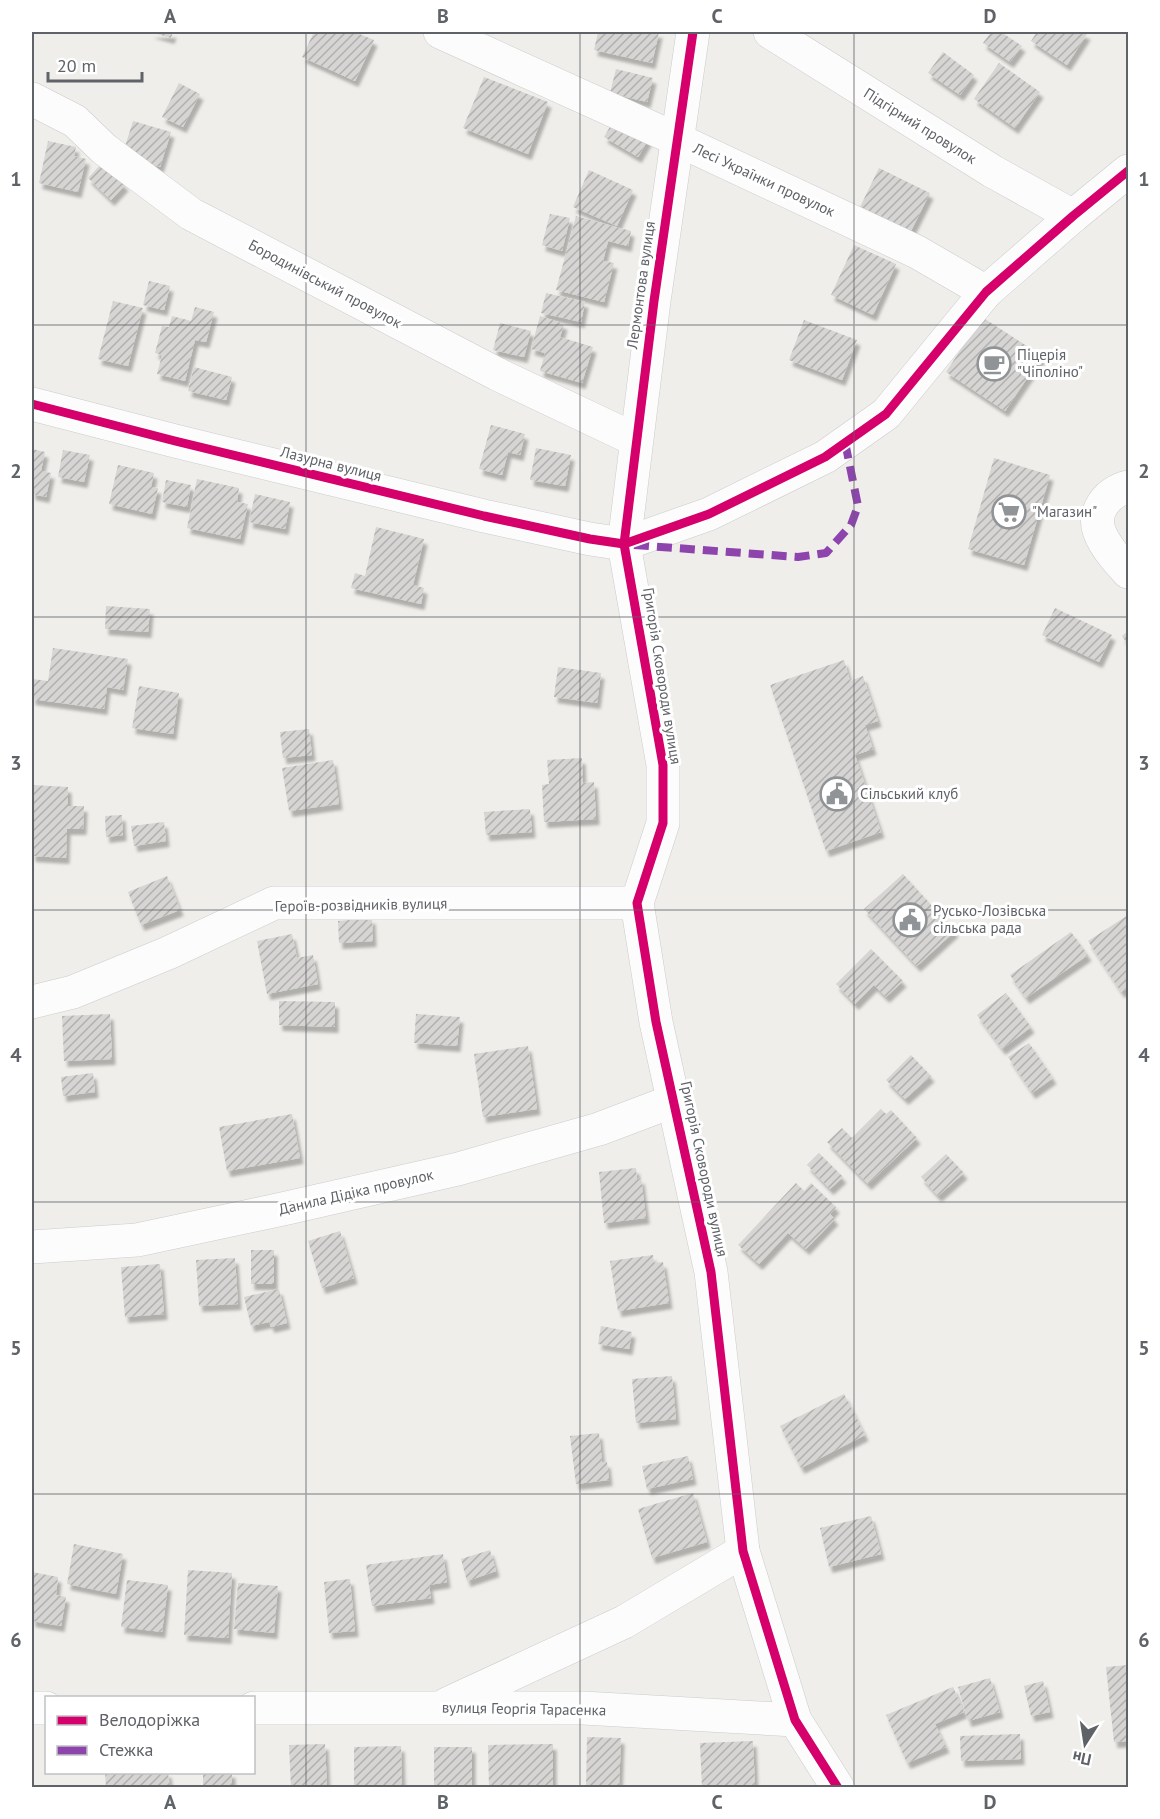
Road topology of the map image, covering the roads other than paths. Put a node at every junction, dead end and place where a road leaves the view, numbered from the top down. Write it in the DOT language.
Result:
graph roads {
  1 [pos="440,32"];
  2 [pos="693,32"];
  3 [pos="770,32"];
  4 [pos="32,99"];
  5 [pos="676,139"];
  6 [pos="1128,171"];
  7 [pos="1073,216"];
  8 [pos="986,292"];
  9 [pos="32,404"];
  10 [pos="636,440"];
  11 [pos="1128,487"];
  12 [pos="624,544"];
  13 [pos="1128,572"];
  14 [pos="637,903"];
  15 [pos="32,1002"];
  16 [pos="673,1101"];
  17 [pos="32,1247"];
  18 [pos="743,1551"];
  19 [pos="255,1708"];
  20 [pos="439,1708"];
  21 [pos="795,1720"];
  22 [pos="838,1788"];
  1 -- 5 [label="street, Лесі Українки провулок"];
  2 -- 5 [label="street, Лермонтова вулиця"];
  3 -- 7 [label="street, Підгірний провулок"];
  4 -- 10 [label="street, Бородинівський провулок"];
  5 -- 8 [label="street, Лесі Українки провулок"];
  5 -- 10 [label="street, Лермонтова вулиця"];
  6 -- 7 [label="street"];
  7 -- 8 [label="street"];
  8 -- 12 [label="street"];
  9 -- 12 [label="street, Лазурна вулиця"];
  10 -- 12 [label="street, Лермонтова вулиця"];
  11 -- 13 [label="street"];
  12 -- 14 [label="street, Григорія Сковороди вулиця"];
  14 -- 15 [label="street, Героїв-розвідників вулиця"];
  14 -- 16 [label="street, Григорія Сковороди вулиця"];
  16 -- 17 [label="street, Данила Дідіка провулок"];
  16 -- 18 [label="street, Григорія Сковороди вулиця"];
  18 -- 20 [label="street"];
  18 -- 21 [label="street, Григорія Сковороди вулиця"];
  19 -- 20 [label="street, вулиця Георгія Тарасенка"];
  20 -- 21 [label="street, вулиця Георгія Тарасенка"];
  21 -- 22 [label="street, Григорія Сковороди вулиця"];
}
